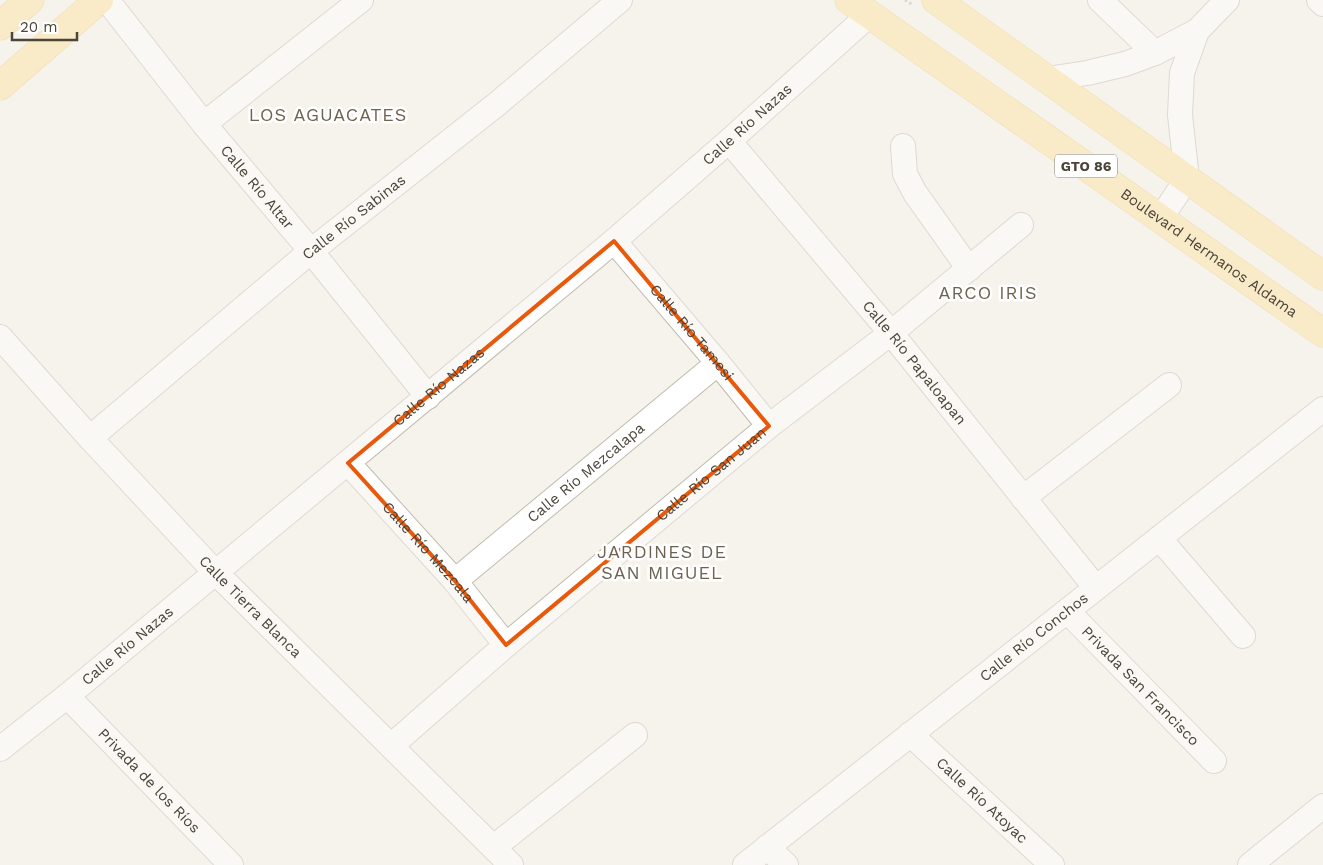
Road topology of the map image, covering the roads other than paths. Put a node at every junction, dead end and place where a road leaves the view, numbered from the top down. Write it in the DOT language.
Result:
graph roads {
  1 [pos="30,0"];
  2 [pos="99,0"];
  3 [pos="107,0"];
  4 [pos="361,0"];
  5 [pos="620,0"];
  6 [pos="936,0"];
  7 [pos="1100,0"];
  8 [pos="1227,0"];
  9 [pos="1319,0"];
  10 [pos="1323,4"];
  11 [pos="859,7"];
  12 [pos="0,26"];
  13 [pos="1196,31"];
  14 [pos="1155,53"];
  15 [pos="1048,78"];
  16 [pos="0,86"];
  17 [pos="204,124"];
  18 [pos="729,141"];
  19 [pos="903,146"];
  20 [pos="1187,178"];
  21 [pos="1160,218"];
  22 [pos="1021,224"];
  23 [pos="614,241"];
  24 [pos="311,251"];
  25 [pos="968,269"];
  26 [pos="1323,276"];
  27 [pos="891,333"];
  28 [pos="1323,333"];
  29 [pos="0,337"];
  30 [pos="718,363"];
  31 [pos="1169,385"];
  32 [pos="428,396"];
  33 [pos="1323,410"];
  34 [pos="769,426"];
  35 [pos="90,438"];
  36 [pos="348,463"];
  37 [pos="1023,498"];
  38 [pos="1159,538"];
  39 [pos="215,572"];
  40 [pos="455,581"];
  41 [pos="1096,588"];
  42 [pos="1067,611"];
  43 [pos="1243,636"];
  44 [pos="506,645"];
  45 [pos="67,696"];
  46 [pos="910,734"];
  47 [pos="635,735"];
  48 [pos="390,746"];
  49 [pos="0,749"];
  50 [pos="1214,761"];
  51 [pos="1323,806"];
  52 [pos="494,847"];
  53 [pos="767,847"];
  54 [pos="231,865"];
  55 [pos="511,865"];
  56 [pos="744,865"];
  57 [pos="786,865"];
  58 [pos="1052,865"];
  59 [pos="1250,865"];
  1 -- 12 [label="main road"];
  2 -- 16 [label="main road"];
  3 -- 17 [label="street, Calle Río Altar"];
  4 -- 17 [label="street"];
  5 -- 24 [label="street, Calle Río Sabinas"];
  6 -- 15 [label="main road, GTO 86"];
  7 -- 14 [label="street"];
  8 -- 13 [label="street"];
  9 -- 10 [label="street"];
  11 -- 18 [label="street, Calle Río Nazas"];
  11 -- 21 [label="main road, Boulevard Hermanos Aldama / GTO 86"];
  13 -- 14 [label="street"];
  13 -- 20 [label="street"];
  14 -- 15 [label="street"];
  15 -- 20 [label="main road, GTO 86"];
  17 -- 24 [label="street, Calle Río Altar"];
  18 -- 23 [label="street, Calle Río Nazas"];
  18 -- 27 [label="street, Calle Río Papaloapan"];
  19 -- 25 [label="street"];
  20 -- 21 [label="street"];
  20 -- 26 [label="main road, GTO 86"];
  21 -- 28 [label="main road, Boulevard Hermanos Aldama / GTO 86"];
  22 -- 25 [label="street, Calle Río San Juan"];
  23 -- 30 [label="street, Calle Río Tamesi"];
  23 -- 32 [label="street, Calle Río Nazas"];
  24 -- 32 [label="street, Calle Río Altar"];
  24 -- 35 [label="street, Calle Río Sabinas"];
  25 -- 27 [label="street, Calle Río San Juan"];
  27 -- 34 [label="street, Calle Río San Juan"];
  27 -- 37 [label="street, Calle Río Papaloapan"];
  29 -- 35 [label="street, Calle Tierra Blanca"];
  30 -- 34 [label="street, Calle Río Tamesi"];
  30 -- 40 [label="street, Calle Río Mezcalapa"];
  31 -- 37 [label="street"];
  32 -- 36 [label="street, Calle Río Nazas"];
  33 -- 38 [label="street, Calle Río Conchos"];
  34 -- 44 [label="street, Calle Río San Juan"];
  35 -- 39 [label="street, Calle Tierra Blanca"];
  36 -- 39 [label="street, Calle Río Nazas"];
  36 -- 40 [label="street, Calle Río Mezcala"];
  37 -- 41 [label="street, Calle Río Papaloapan"];
  38 -- 41 [label="street, Calle Río Conchos"];
  38 -- 43 [label="street"];
  39 -- 45 [label="street, Calle Río Nazas"];
  39 -- 48 [label="street, Calle Tierra Blanca"];
  40 -- 44 [label="street, Calle Río Mezcala"];
  41 -- 42 [label="street, Calle Río Conchos"];
  42 -- 46 [label="street, Calle Río Conchos"];
  42 -- 50 [label="street, Privada San Francisco"];
  44 -- 48 [label="street, Calle Río San Juan"];
  45 -- 49 [label="street, Calle Río Nazas"];
  45 -- 54 [label="street, Privada de los Ríos"];
  46 -- 53 [label="street, Calle Río Conchos"];
  46 -- 58 [label="street, Calle Río Atoyac"];
  47 -- 52 [label="street"];
  48 -- 52 [label="street, Calle Tierra Blanca"];
  51 -- 59 [label="street"];
  52 -- 55 [label="street, Calle Tierra Blanca"];
  53 -- 56 [label="street, Calle Río Conchos"];
  53 -- 57 [label="street"];
}
